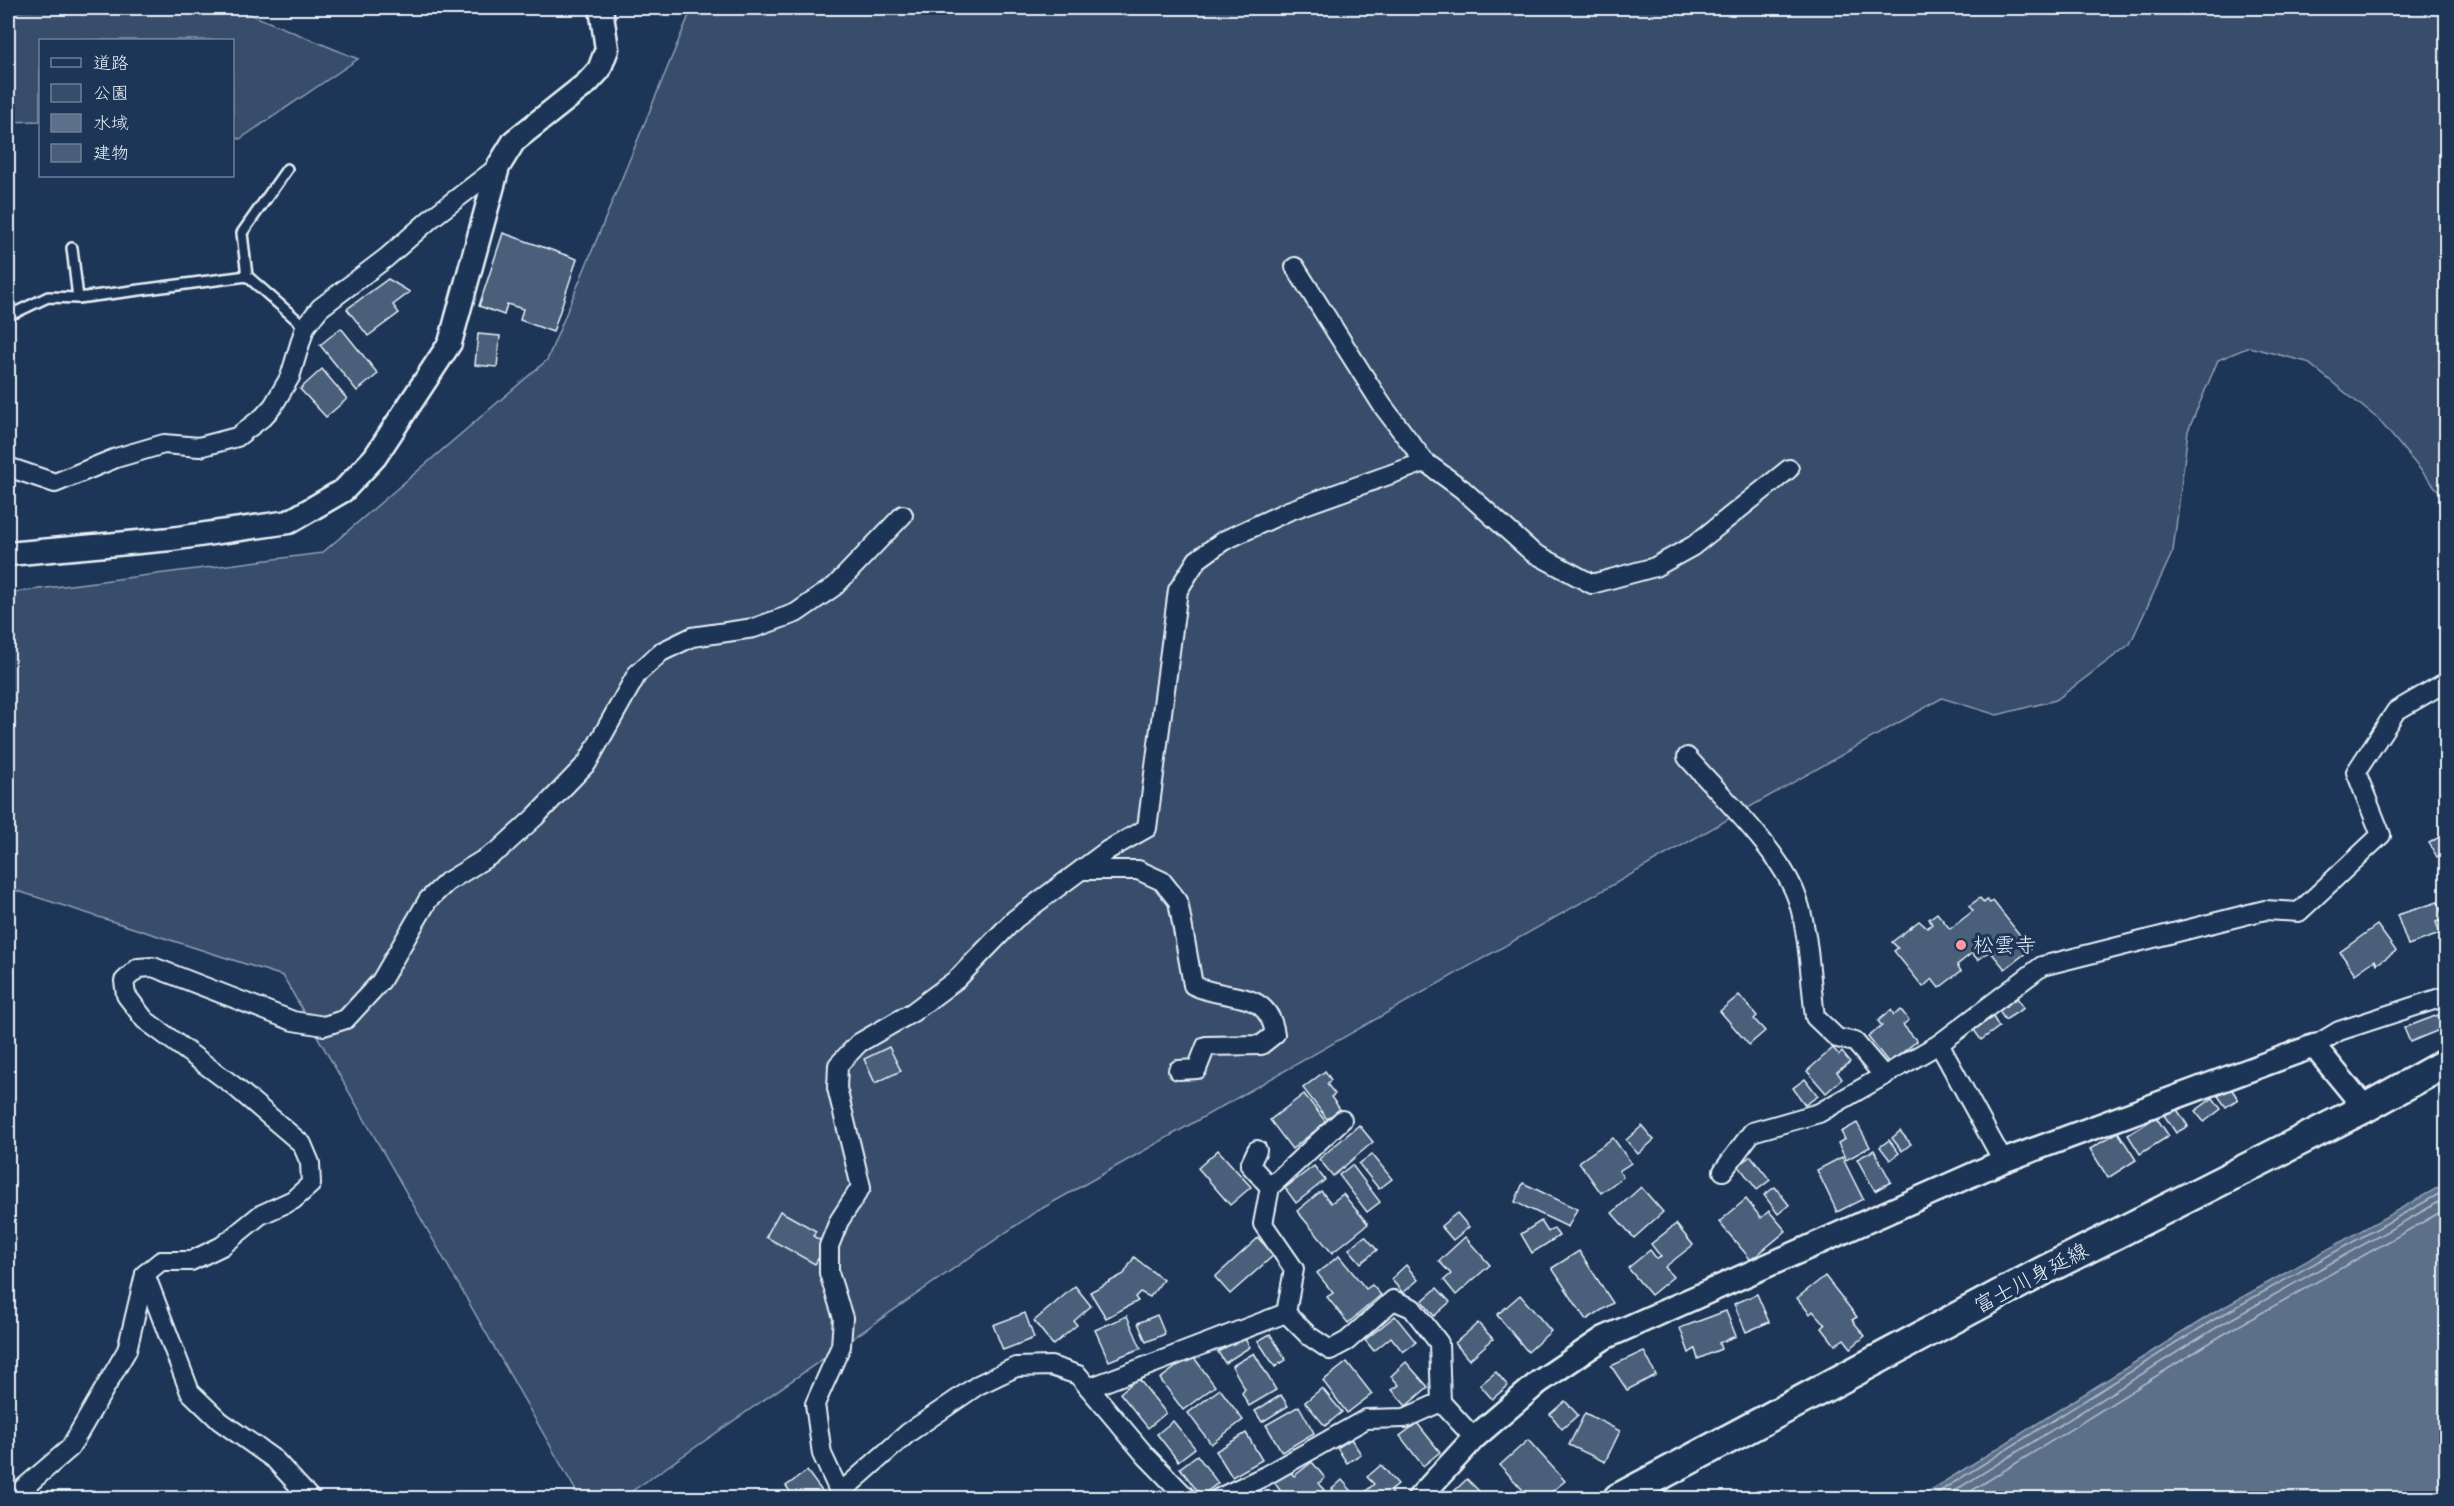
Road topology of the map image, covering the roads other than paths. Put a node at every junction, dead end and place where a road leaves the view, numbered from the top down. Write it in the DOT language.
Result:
graph roads {
  1 [pos="601,8"];
  2 [pos="498,167"];
  3 [pos="287,169"];
  4 [pos="72,248"];
  5 [pos="1296,267"];
  6 [pos="247,276"];
  7 [pos="78,298"];
  8 [pos="8,316"];
  9 [pos="305,327"];
  10 [pos="1425,462"];
  11 [pos="8,467"];
  12 [pos="1789,469"];
  13 [pos="903,515"];
  14 [pos="8,554"];
  15 [pos="2446,682"];
  16 [pos="1687,757"];
  17 [pos="1081,870"];
  18 [pos="2446,996"];
  19 [pos="1939,1044"];
  20 [pos="2314,1046"];
  21 [pos="2446,1063"];
  22 [pos="1178,1070"];
  23 [pos="1884,1076"];
  24 [pos="2365,1108"];
  25 [pos="1342,1120"];
  26 [pos="1257,1150"];
  27 [pos="2003,1161"];
  28 [pos="1723,1171"];
  29 [pos="1270,1187"];
  30 [pos="145,1274"];
  31 [pos="1286,1313"];
  32 [pos="1089,1388"];
  33 [pos="1441,1402"];
  34 [pos="1474,1437"];
  35 [pos="839,1496"];
  36 [pos="12,1498"];
  37 [pos="310,1498"];
  38 [pos="1187,1498"];
  39 [pos="1219,1498"];
  40 [pos="1419,1498"];
  41 [pos="1618,1498"];
  1 -- 2 [label="street"];
  2 -- 9 [label="street"];
  2 -- 14 [label="street"];
  3 -- 6 [label="lane"];
  4 -- 7 [label="lane"];
  5 -- 10 [label="street"];
  6 -- 7 [label="lane"];
  6 -- 9 [label="lane"];
  7 -- 8 [label="lane"];
  9 -- 11 [label="street"];
  10 -- 12 [label="street"];
  10 -- 17 [label="street"];
  13 -- 30 [label="street"];
  15 -- 19 [label="street"];
  16 -- 23 [label="street"];
  17 -- 22 [label="street"];
  17 -- 35 [label="street"];
  18 -- 20 [label="street"];
  19 -- 23 [label="street"];
  19 -- 27 [label="street"];
  20 -- 24 [label="street"];
  20 -- 27 [label="street"];
  21 -- 24 [label="main road, 富士川身延線"];
  23 -- 28 [label="street"];
  24 -- 41 [label="main road, 富士川身延線"];
  25 -- 29 [label="street"];
  26 -- 29 [label="street"];
  27 -- 34 [label="street"];
  29 -- 31 [label="street"];
  30 -- 36 [label="street"];
  30 -- 37 [label="street"];
  31 -- 32 [label="street"];
  31 -- 33 [label="street"];
  32 -- 35 [label="street"];
  32 -- 38 [label="street"];
  33 -- 34 [label="street"];
  33 -- 39 [label="street"];
  34 -- 40 [label="street"];
}
